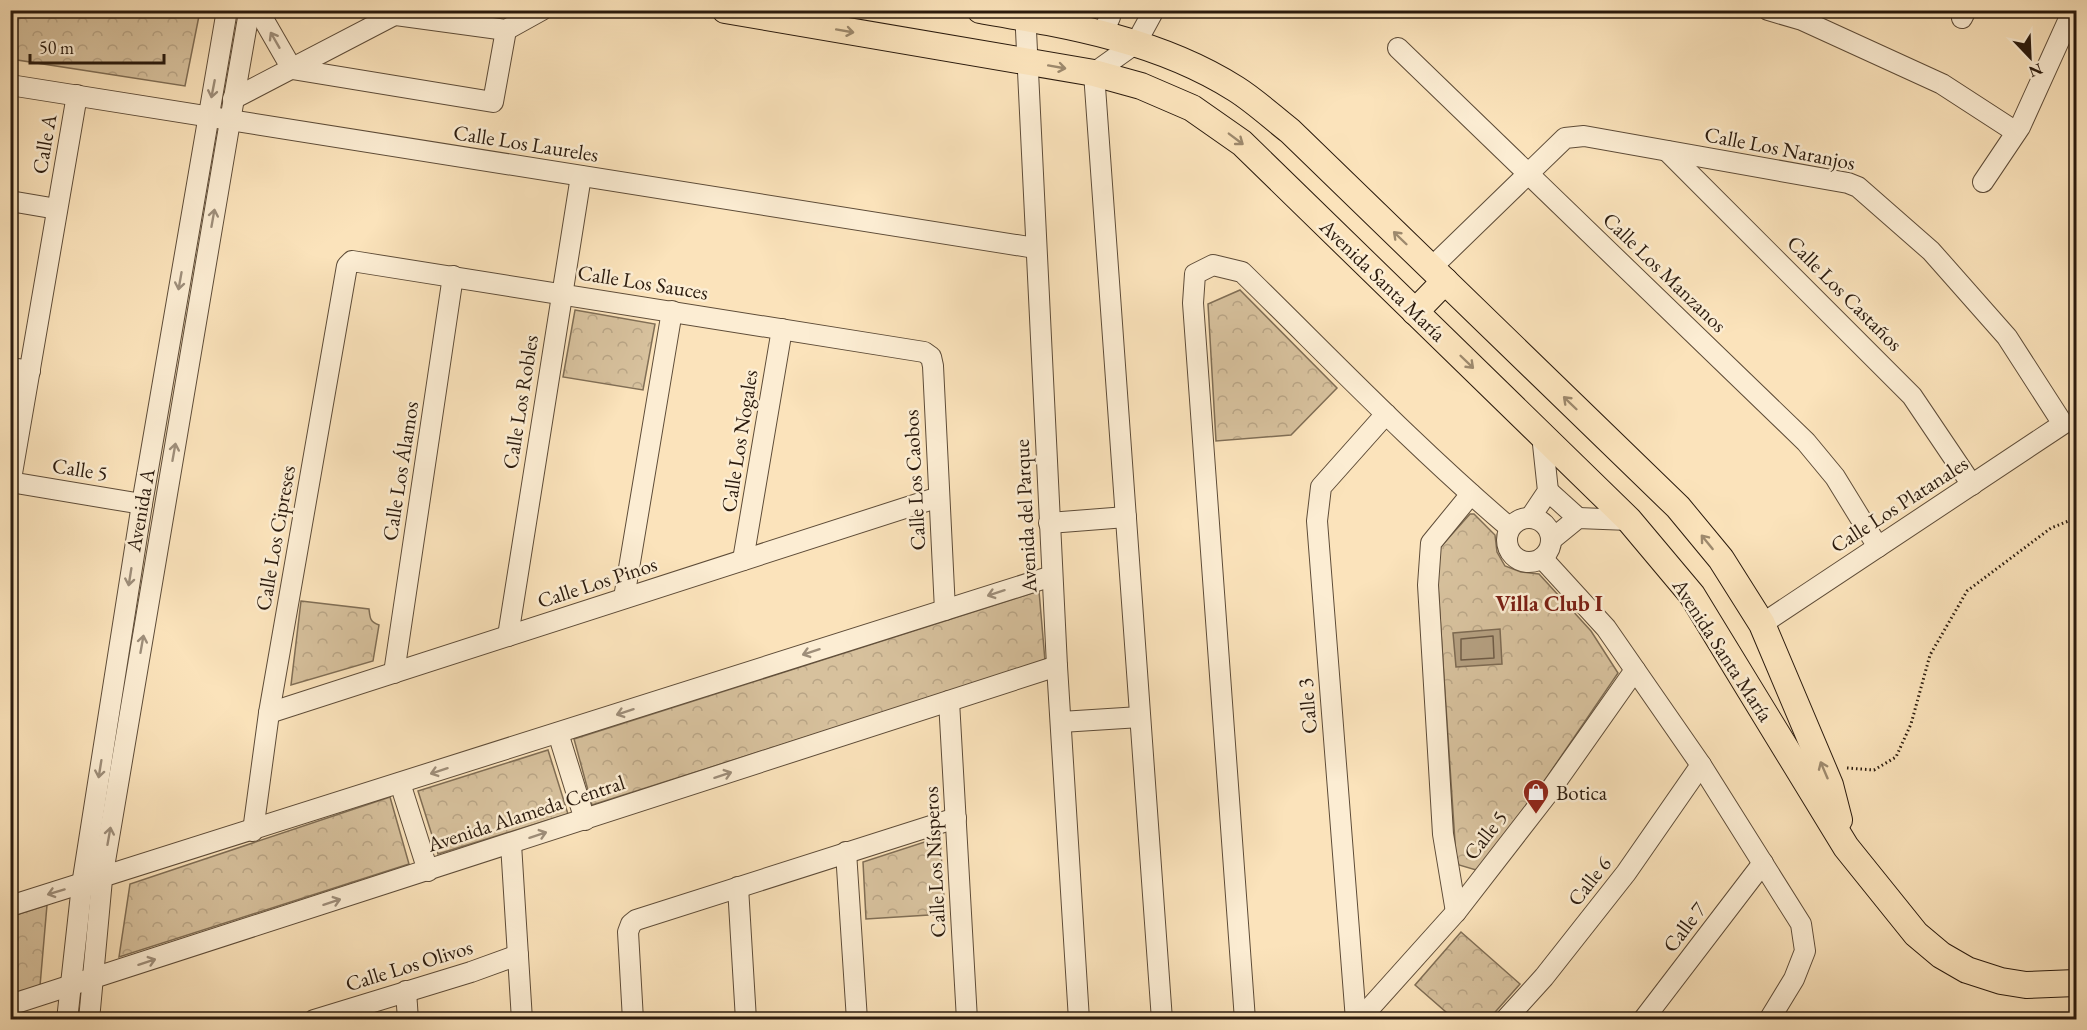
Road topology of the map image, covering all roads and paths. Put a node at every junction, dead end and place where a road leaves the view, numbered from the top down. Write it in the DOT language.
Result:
graph roads {
  1 [pos="227,10"];
  2 [pos="252,10"];
  3 [pos="258,10"];
  4 [pos="542,10"];
  5 [pos="725,10"];
  6 [pos="980,10"];
  7 [pos="1110,10"];
  8 [pos="1154,10"];
  9 [pos="1768,10"];
  10 [pos="2073,10"];
  11 [pos="398,12"];
  12 [pos="1025,14"];
  13 [pos="506,30"];
  14 [pos="1102,35"];
  15 [pos="1136,43"];
  16 [pos="1398,48"];
  17 [pos="1026,62"];
  18 [pos="292,69"];
  19 [pos="1094,73"];
  20 [pos="10,85"];
  21 [pos="77,95"];
  22 [pos="233,99"];
  23 [pos="208,116"];
  24 [pos="230,121"];
  25 [pos="2016,132"];
  26 [pos="1666,151"];
  27 [pos="1528,174"];
  28 [pos="581,176"];
  29 [pos="1983,182"];
  30 [pos="10,201"];
  31 [pos="57,209"];
  32 [pos="1035,248"];
  33 [pos="356,261"];
  34 [pos="1438,274"];
  35 [pos="453,276"];
  36 [pos="561,294"];
  37 [pos="672,311"];
  38 [pos="1415,312"];
  39 [pos="782,329"];
  40 [pos="924,352"];
  41 [pos="20,370"];
  42 [pos="1386,414"];
  43 [pos="2063,424"];
  44 [pos="1542,435"];
  45 [pos="11,483"];
  46 [pos="1972,485"];
  47 [pos="1548,491"];
  48 [pos="1471,494"];
  49 [pos="939,497"];
  50 [pos="142,504"];
  51 [pos="1126,517"];
  52 [pos="1530,518"];
  53 [pos="1578,518"];
  54 [pos="2076,518"];
  55 [pos="1629,520"];
  56 [pos="1049,523"];
  57 [pos="1510,528"];
  58 [pos="1551,540"];
  59 [pos="1878,547"];
  60 [pos="1542,558"];
  61 [pos="743,560"];
  62 [pos="1728,572"];
  63 [pos="1052,576"];
  64 [pos="1692,595"];
  65 [pos="624,598"];
  66 [pos="945,610"];
  67 [pos="1762,624"];
  68 [pos="508,636"];
  69 [pos="1057,666"];
  70 [pos="1635,670"];
  71 [pos="393,673"];
  72 [pos="949,701"];
  73 [pos="269,713"];
  74 [pos="1140,717"];
  75 [pos="1060,722"];
  76 [pos="558,733"];
  77 [pos="1840,760"];
  78 [pos="1701,765"];
  79 [pos="400,783"];
  80 [pos="956,818"];
  81 [pos="585,820"];
  82 [pos="253,831"];
  83 [pos="511,844"];
  84 [pos="1846,847"];
  85 [pos="846,852"];
  86 [pos="1763,863"];
  87 [pos="428,871"];
  88 [pos="102,879"];
  89 [pos="82,885"];
  90 [pos="738,887"];
  91 [pos="10,906"];
  92 [pos="1456,912"];
  93 [pos="518,955"];
  94 [pos="91,980"];
  95 [pos="2076,983"];
  96 [pos="69,987"];
  97 [pos="406,991"];
  98 [pos="10,1005"];
  99 [pos="67,1020"];
  100 [pos="89,1020"];
  101 [pos="314,1020"];
  102 [pos="408,1020"];
  103 [pos="522,1020"];
  104 [pos="633,1020"];
  105 [pos="746,1020"];
  106 [pos="857,1020"];
  107 [pos="967,1020"];
  108 [pos="1079,1020"];
  109 [pos="1162,1020"];
  110 [pos="1245,1020"];
  111 [pos="1358,1020"];
  112 [pos="1505,1020"];
  113 [pos="1643,1020"];
  114 [pos="1770,1020"];
  1 -- 23 [label="street, Avenida A, one-way"];
  2 -- 22 [label="street, Avenida A"];
  18 -- 3 [label="street, one-way"];
  4 -- 13 [label="street"];
  5 -- 17 [label="main road, Avenida Santa María, one-way"];
  6 -- 12 [label="main road, Avenida Santa María"];
  7 -- 14 [label="street"];
  8 -- 15 [label="street"];
  9 -- 25 [label="street"];
  10 -- 25 [label="street"];
  11 -- 13 [label="street"];
  11 -- 18 [label="street"];
  12 -- 14 [label="main road, Avenida Santa María"];
  12 -- 17 [label="street, Avenida del Parque"];
  13 -- 18 [label="street"];
  14 -- 15 [label="main road, Avenida Santa María"];
  15 -- 19 [label="street"];
  34 -- 15 [label="main road, Avenida Santa María, one-way"];
  16 -- 27 [label="street, Calle Los Manzanos"];
  17 -- 19 [label="main road, Avenida Santa María, one-way"];
  17 -- 32 [label="street, Avenida del Parque"];
  18 -- 22 [label="street"];
  19 -- 38 [label="main road, Avenida Santa María, one-way"];
  19 -- 51 [label="street"];
  20 -- 21 [label="street, Calle Los Laureles"];
  21 -- 23 [label="street, Calle Los Laureles"];
  21 -- 31 [label="street, Calle A"];
  22 -- 24 [label="street, Avenida A"];
  23 -- 24 [label="street, Calle Los Laureles"];
  23 -- 50 [label="street, Avenida A, one-way"];
  24 -- 28 [label="street, Calle Los Laureles"];
  88 -- 24 [label="street, Avenida A, one-way"];
  25 -- 29 [label="street"];
  26 -- 27 [label="street, Calle Los Naranjos"];
  26 -- 43 [label="street, Calle Los Naranjos"];
  26 -- 46 [label="street, Calle Los Castaños"];
  27 -- 34 [label="street, Calle Los Naranjos"];
  27 -- 59 [label="street, Calle Los Manzanos"];
  28 -- 32 [label="street, Calle Los Laureles"];
  28 -- 36 [label="street, Calle Los Robles"];
  30 -- 31 [label="street"];
  31 -- 41 [label="street, Calle A"];
  32 -- 56 [label="street, Avenida del Parque"];
  33 -- 35 [label="street, Calle Los Sauces"];
  33 -- 73 [label="street, Calle Los Cipreses"];
  34 -- 38 [label="main road"];
  62 -- 34 [label="main road, Avenida Santa María, one-way"];
  35 -- 36 [label="street, Calle Los Sauces"];
  35 -- 71 [label="street, Calle Los Álamos"];
  36 -- 37 [label="street, Calle Los Sauces"];
  36 -- 68 [label="street, Calle Los Robles"];
  37 -- 39 [label="street, Calle Los Sauces"];
  37 -- 65 [label="street"];
  38 -- 44 [label="main road, Avenida Santa María, one-way"];
  39 -- 40 [label="street, Calle Los Sauces"];
  39 -- 61 [label="street, Calle Los Nogales"];
  40 -- 49 [label="street, Calle Los Caobos"];
  41 -- 45 [label="street, Calle A"];
  42 -- 48 [label="street"];
  42 -- 110 [label="street"];
  42 -- 111 [label="street, Calle 3"];
  43 -- 46 [label="street, Calle Los Platanales"];
  44 -- 47 [label="street"];
  44 -- 55 [label="main road, Avenida Santa María"];
  45 -- 50 [label="street, Calle 5"];
  46 -- 59 [label="street, Calle Los Platanales"];
  47 -- 52 [label="street"];
  47 -- 53 [label="street"];
  48 -- 57 [label="street"];
  48 -- 92 [label="street"];
  49 -- 61 [label="street, Calle Los Pinos"];
  49 -- 66 [label="street, Calle Los Caobos"];
  50 -- 89 [label="street, Avenida A, one-way"];
  51 -- 56 [label="street"];
  51 -- 74 [label="street"];
  52 -- 57 [label="street"];
  52 -- 58 [label="street"];
  53 -- 55 [label="street"];
  53 -- 58 [label="street"];
  54 -- 77 [label="path"];
  55 -- 64 [label="main road, Avenida Santa María"];
  56 -- 63 [label="street, Avenida del Parque"];
  57 -- 60 [label="street"];
  58 -- 60 [label="street"];
  59 -- 67 [label="street, Calle Los Platanales"];
  60 -- 70 [label="street"];
  61 -- 65 [label="street, Calle Los Pinos"];
  62 -- 64 [label="main road"];
  62 -- 67 [label="main road, Avenida Santa María"];
  63 -- 66 [label="street, one-way"];
  63 -- 69 [label="street, Avenida del Parque"];
  64 -- 84 [label="main road, Avenida Santa María"];
  65 -- 68 [label="street, Calle Los Pinos"];
  66 -- 76 [label="street, one-way"];
  84 -- 67 [label="main road, Avenida Santa María, one-way"];
  68 -- 71 [label="street, Calle Los Pinos"];
  69 -- 72 [label="street, Avenida Alameda Central"];
  69 -- 75 [label="street, Avenida del Parque"];
  70 -- 78 [label="street"];
  70 -- 92 [label="street, Calle 5"];
  71 -- 73 [label="street, Calle Los Pinos"];
  72 -- 80 [label="street, Calle Los Nísperos"];
  81 -- 72 [label="street, Avenida Alameda Central, one-way"];
  73 -- 82 [label="street, Calle Los Cipreses"];
  74 -- 75 [label="street"];
  74 -- 109 [label="street"];
  75 -- 108 [label="street, Avenida del Parque"];
  76 -- 79 [label="street, one-way"];
  76 -- 81 [label="street"];
  78 -- 86 [label="street"];
  78 -- 112 [label="street, Calle 6"];
  79 -- 82 [label="street"];
  79 -- 87 [label="street"];
  80 -- 85 [label="street"];
  80 -- 107 [label="street, Calle Los Nísperos"];
  83 -- 81 [label="street, Avenida Alameda Central, one-way"];
  82 -- 88 [label="street"];
  83 -- 87 [label="street, Avenida Alameda Central"];
  83 -- 93 [label="street"];
  84 -- 95 [label="main road, Avenida Santa María"];
  85 -- 90 [label="street"];
  85 -- 106 [label="street"];
  86 -- 113 [label="street, Calle 7"];
  86 -- 114 [label="street"];
  94 -- 87 [label="street, Avenida Alameda Central, one-way"];
  88 -- 89 [label="street"];
  88 -- 94 [label="street, Avenida A"];
  89 -- 91 [label="street, one-way"];
  89 -- 96 [label="street, Avenida A"];
  90 -- 104 [label="street"];
  90 -- 105 [label="street"];
  92 -- 111 [label="street, Calle 5"];
  93 -- 97 [label="street, Calle Los Olivos"];
  93 -- 103 [label="street"];
  94 -- 96 [label="street, Avenida Alameda Central"];
  94 -- 100 [label="street, Avenida A"];
  96 -- 98 [label="street, Avenida Alameda Central"];
  96 -- 99 [label="street, Avenida A"];
  97 -- 101 [label="street, Calle Los Olivos"];
  97 -- 102 [label="street"];
}
